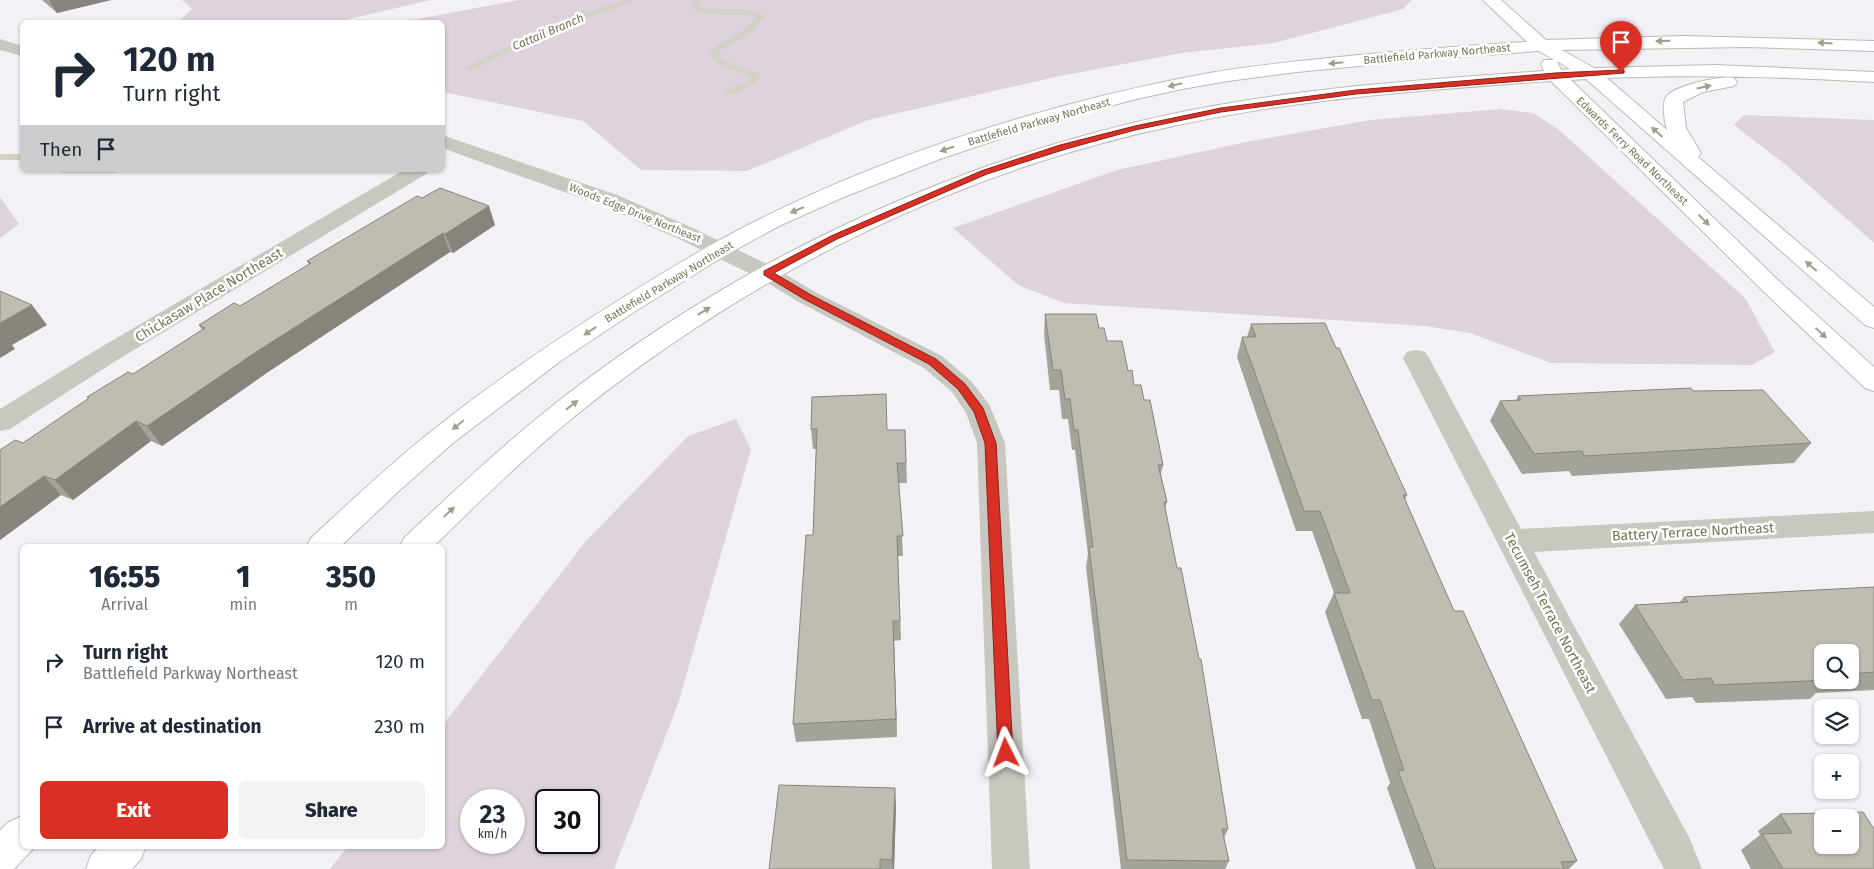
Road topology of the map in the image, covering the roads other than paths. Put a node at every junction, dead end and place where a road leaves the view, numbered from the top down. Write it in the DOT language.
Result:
graph roads {
  1 [pos="1491,0"];
  2 [pos="0,44"];
  3 [pos="1541,45"];
  4 [pos="1874,46"];
  5 [pos="20,49"];
  6 [pos="1790,72"];
  7 [pos="1590,73"];
  8 [pos="1555,75"];
  9 [pos="1874,77"];
  10 [pos="448,148"];
  11 [pos="416,172"];
  12 [pos="1719,187"];
  13 [pos="720,249"];
  14 [pos="767,273"];
  15 [pos="1874,320"];
  16 [pos="1416,358"];
  17 [pos="1874,382"];
  18 [pos="0,422"];
  19 [pos="1874,522"];
  20 [pos="1513,542"];
  21 [pos="324,544"];
  22 [pos="417,544"];
  23 [pos="20,837"];
  24 [pos="124,849"];
  25 [pos="0,856"];
  26 [pos="105,869"];
  27 [pos="1011,869"];
  28 [pos="1683,869"];
  1 -- 3 [label="main road"];
  2 -- 5 [label="street"];
  4 -- 3 [label="main road, Battlefield Parkway Northeast, one-way"];
  3 -- 7 [label="main road, Edwards Ferry Road Northeast"];
  3 -- 8 [label="main road, Edwards Ferry Road Northeast"];
  3 -- 13 [label="main road, Battlefield Parkway Northeast, one-way"];
  6 -- 7 [label="main road"];
  6 -- 9 [label="main road"];
  12 -- 6 [label="main road, one-way"];
  7 -- 8 [label="main road"];
  12 -- 7 [label="main road, Edwards Ferry Road Northeast, one-way"];
  8 -- 14 [label="main road"];
  8 -- 17 [label="main road, Edwards Ferry Road Northeast, one-way"];
  10 -- 13 [label="street, Woods Edge Drive Northeast"];
  11 -- 18 [label="street, Chickasaw Place Northeast"];
  15 -- 12 [label="main road, Edwards Ferry Road Northeast, one-way"];
  13 -- 14 [label="street, Woods Edge Drive Northeast"];
  13 -- 21 [label="main road, Battlefield Parkway Northeast, one-way"];
  22 -- 14 [label="main road, one-way"];
  14 -- 27 [label="street, Woods Edge Drive Northeast"];
  16 -- 20 [label="street, Tecumseh Terrace Northeast"];
  19 -- 20 [label="street, Battery Terrace Northeast"];
  20 -- 28 [label="street, Tecumseh Terrace Northeast"];
  23 -- 25 [label="main road"];
  24 -- 26 [label="main road"];
}
